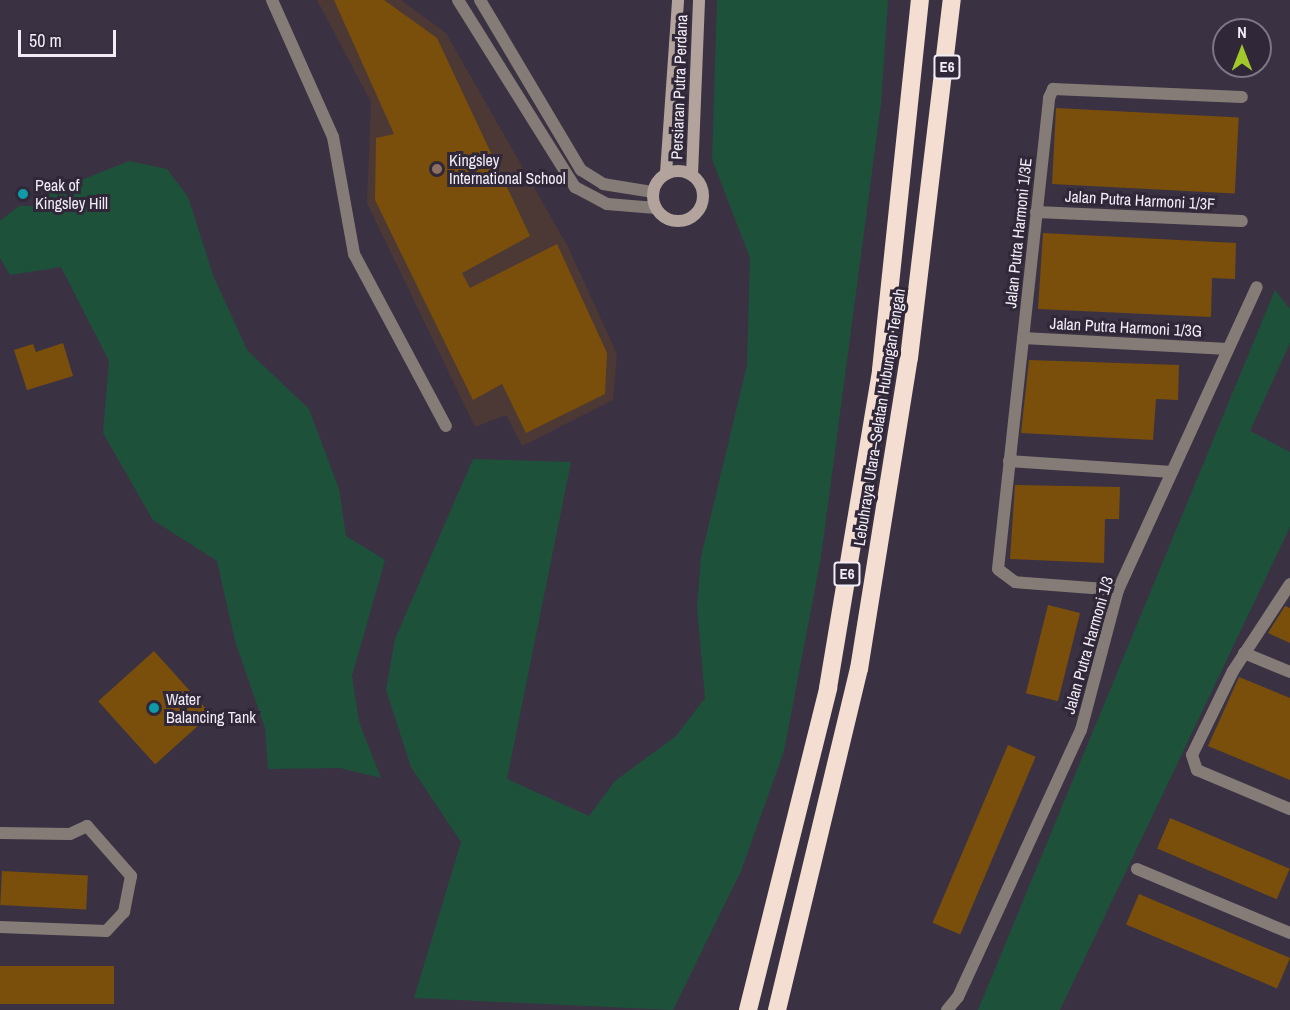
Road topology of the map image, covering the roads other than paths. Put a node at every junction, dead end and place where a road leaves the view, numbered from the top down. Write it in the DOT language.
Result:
graph roads {
  1 [pos="272,0"];
  2 [pos="458,0"];
  3 [pos="480,0"];
  4 [pos="678,0"];
  5 [pos="699,0"];
  6 [pos="920,0"];
  7 [pos="952,0"];
  8 [pos="1242,97"];
  9 [pos="666,173"];
  10 [pos="692,175"];
  11 [pos="653,192"];
  12 [pos="656,208"];
  13 [pos="1036,212"];
  14 [pos="1242,221"];
  15 [pos="1257,287"];
  16 [pos="1023,338"];
  17 [pos="1228,349"];
  18 [pos="446,426"];
  19 [pos="1010,461"];
  20 [pos="1172,472"];
  21 [pos="1290,584"];
  22 [pos="1118,590"];
  23 [pos="1244,653"];
  24 [pos="1290,672"];
  25 [pos="1290,809"];
  26 [pos="0,833"];
  27 [pos="1137,869"];
  28 [pos="0,927"];
  29 [pos="1290,933"];
  30 [pos="748,1010"];
  31 [pos="777,1010"];
  32 [pos="947,1010"];
  1 -- 18 [label="street"];
  2 -- 12 [label="street"];
  3 -- 11 [label="street"];
  4 -- 9 [label="main road, Persiaran Putra Perdana"];
  5 -- 10 [label="main road, Persiaran Putra Perdana"];
  6 -- 30 [label="highway, Lebuhraya Utara–Selatan Hubungan Tengah / E6"];
  7 -- 31 [label="highway, Lebuhraya Utara–Selatan Hubungan Tengah / E6"];
  8 -- 13 [label="street, Jalan Putra Harmoni 1/3E"];
  9 -- 10 [label="main road"];
  9 -- 11 [label="main road"];
  10 -- 12 [label="main road"];
  11 -- 12 [label="main road"];
  13 -- 14 [label="street, Jalan Putra Harmoni 1/3F"];
  13 -- 16 [label="street, Jalan Putra Harmoni 1/3E"];
  15 -- 17 [label="street, Jalan Putra Harmoni 1/3"];
  16 -- 17 [label="street, Jalan Putra Harmoni 1/3G"];
  16 -- 19 [label="street, Jalan Putra Harmoni 1/3E"];
  17 -- 20 [label="street, Jalan Putra Harmoni 1/3"];
  19 -- 20 [label="street"];
  19 -- 22 [label="street, Jalan Putra Harmoni 1/3E"];
  20 -- 22 [label="street, Jalan Putra Harmoni 1/3"];
  21 -- 23 [label="street"];
  22 -- 32 [label="street, Jalan Putra Harmoni 1/3"];
  23 -- 24 [label="street"];
  23 -- 25 [label="street"];
  26 -- 28 [label="street"];
  27 -- 29 [label="street"];
}
